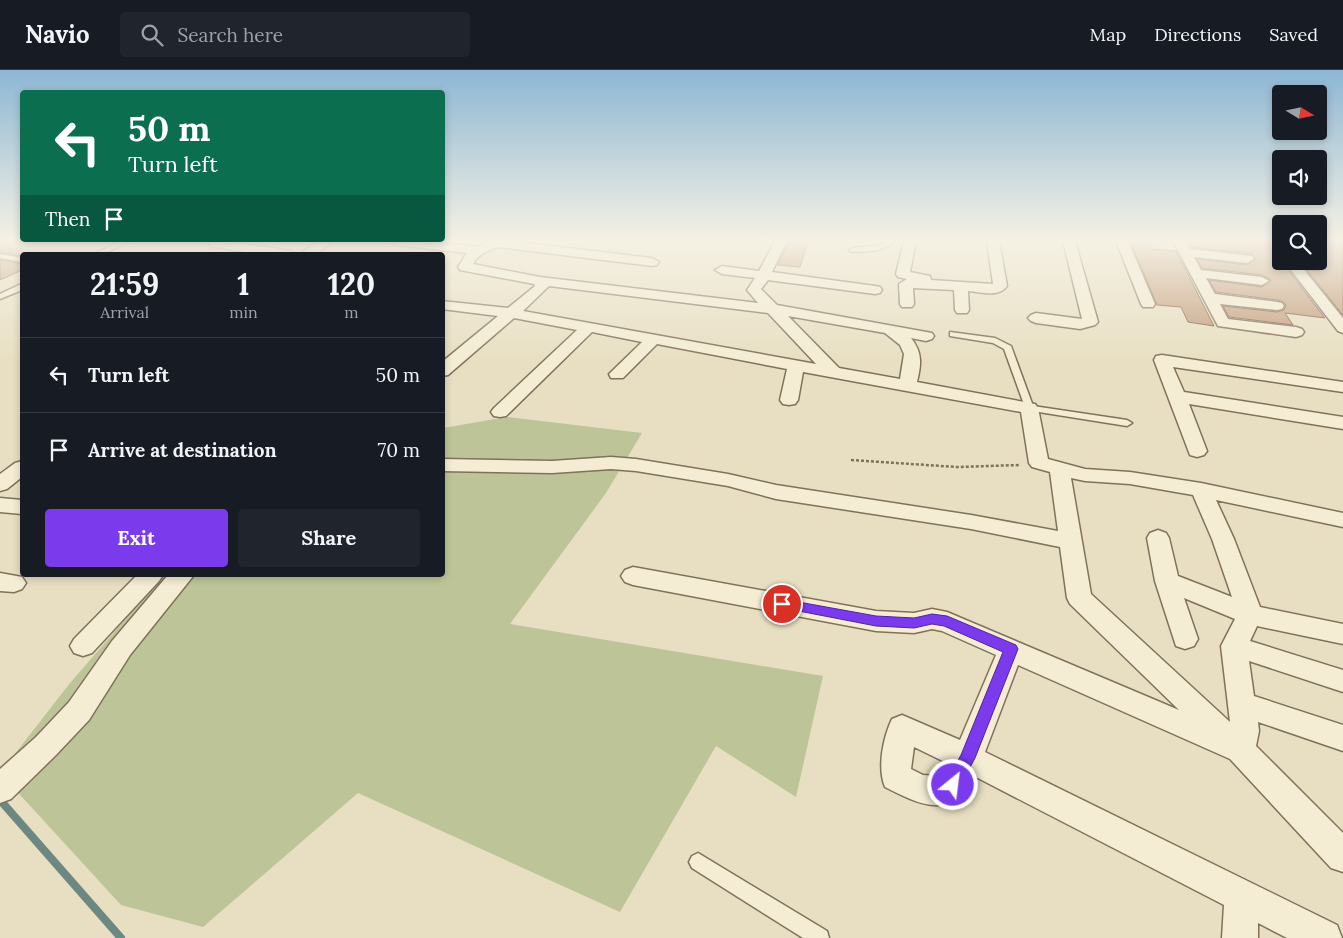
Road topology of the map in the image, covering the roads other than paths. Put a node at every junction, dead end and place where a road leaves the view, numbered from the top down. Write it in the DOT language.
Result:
graph roads {
  1 [pos="540,281"];
  2 [pos="544,282"];
  3 [pos="760,282"];
  4 [pos="812,282"];
  5 [pos="960,282"];
  6 [pos="995,282"];
  7 [pos="996,282"];
  8 [pos="1080,282"];
  9 [pos="1139,282"];
  10 [pos="1200,282"];
  11 [pos="1306,282"];
  12 [pos="996,285"];
  13 [pos="20,288"];
  14 [pos="961,288"];
  15 [pos="875,290"];
  16 [pos="0,297"];
  17 [pos="1209,298"];
  18 [pos="907,304"];
  19 [pos="1148,304"];
  20 [pos="445,305"];
  21 [pos="1277,306"];
  22 [pos="772,309"];
  23 [pos="962,310"];
  24 [pos="512,313"];
  25 [pos="1036,318"];
  26 [pos="589,327"];
  27 [pos="1343,328"];
  28 [pos="887,329"];
  29 [pos="1296,332"];
  30 [pos="953,334"];
  31 [pos="926,336"];
  32 [pos="654,339"];
  33 [pos="446,365"];
  34 [pos="796,366"];
  35 [pos="833,372"];
  36 [pos="617,374"];
  37 [pos="907,386"];
  38 [pos="1343,387"];
  39 [pos="789,400"];
  40 [pos="1179,402"];
  41 [pos="1029,408"];
  42 [pos="500,412"];
  43 [pos="1127,423"];
  44 [pos="1343,423"];
  45 [pos="1197,450"];
  46 [pos="445,465"];
  47 [pos="20,469"];
  48 [pos="1060,470"];
  49 [pos="0,484"];
  50 [pos="1201,490"];
  51 [pos="0,505"];
  52 [pos="20,507"];
  53 [pos="1343,520"];
  54 [pos="1158,538"];
  55 [pos="1071,541"];
  56 [pos="633,576"];
  57 [pos="149,577"];
  58 [pos="180,577"];
  59 [pos="1167,581"];
  60 [pos="1250,615"];
  61 [pos="1343,634"];
  62 [pos="1186,638"];
  63 [pos="83,646"];
  64 [pos="1234,646"];
  65 [pos="1011,649"];
  66 [pos="1343,681"];
  67 [pos="1241,704"];
  68 [pos="1343,738"];
  69 [pos="1240,750"];
  70 [pos="2,787"];
  71 [pos="1343,856"];
  72 [pos="698,862"];
  73 [pos="1241,897"];
  74 [pos="820,938"];
  75 [pos="1240,938"];
  76 [pos="1324,938"];
  1 -- 24 [label="street"];
  2 -- 22 [label="street"];
  3 -- 22 [label="street"];
  4 -- 15 [label="street"];
  5 -- 12 [label="street"];
  6 -- 12 [label="street"];
  7 -- 12 [label="street"];
  8 -- 25 [label="street"];
  9 -- 19 [label="street"];
  10 -- 17 [label="street"];
  11 -- 27 [label="street"];
  12 -- 14 [label="street"];
  13 -- 16 [label="lane"];
  14 -- 18 [label="street"];
  14 -- 23 [label="street"];
  17 -- 21 [label="street"];
  17 -- 29 [label="street"];
  20 -- 24 [label="street"];
  22 -- 28 [label="street"];
  22 -- 35 [label="street"];
  24 -- 26 [label="street"];
  24 -- 33 [label="street"];
  26 -- 32 [label="street"];
  26 -- 42 [label="street"];
  28 -- 31 [label="street"];
  28 -- 37 [label="street"];
  30 -- 41 [label="lane"];
  32 -- 34 [label="street"];
  32 -- 36 [label="street"];
  34 -- 35 [label="street"];
  34 -- 39 [label="street"];
  35 -- 37 [label="street"];
  37 -- 41 [label="street"];
  38 -- 40 [label="street"];
  40 -- 44 [label="street"];
  40 -- 45 [label="street"];
  41 -- 43 [label="lane"];
  41 -- 48 [label="street"];
  46 -- 55 [label="street"];
  47 -- 49 [label="street"];
  48 -- 50 [label="street"];
  48 -- 55 [label="street"];
  50 -- 53 [label="street"];
  50 -- 60 [label="street"];
  51 -- 52 [label="street"];
  54 -- 59 [label="street"];
  55 -- 69 [label="street"];
  56 -- 65 [label="street"];
  57 -- 63 [label="street"];
  58 -- 70 [label="street"];
  59 -- 60 [label="street"];
  59 -- 62 [label="street"];
  60 -- 61 [label="street"];
  60 -- 64 [label="street"];
  64 -- 66 [label="street"];
  64 -- 67 [label="street"];
  65 -- 69 [label="street"];
  65 -- 73 [label="street"];
  67 -- 68 [label="street"];
  67 -- 69 [label="street"];
  69 -- 71 [label="street"];
  72 -- 74 [label="lane"];
  73 -- 75 [label="street"];
  73 -- 76 [label="street"];
}
